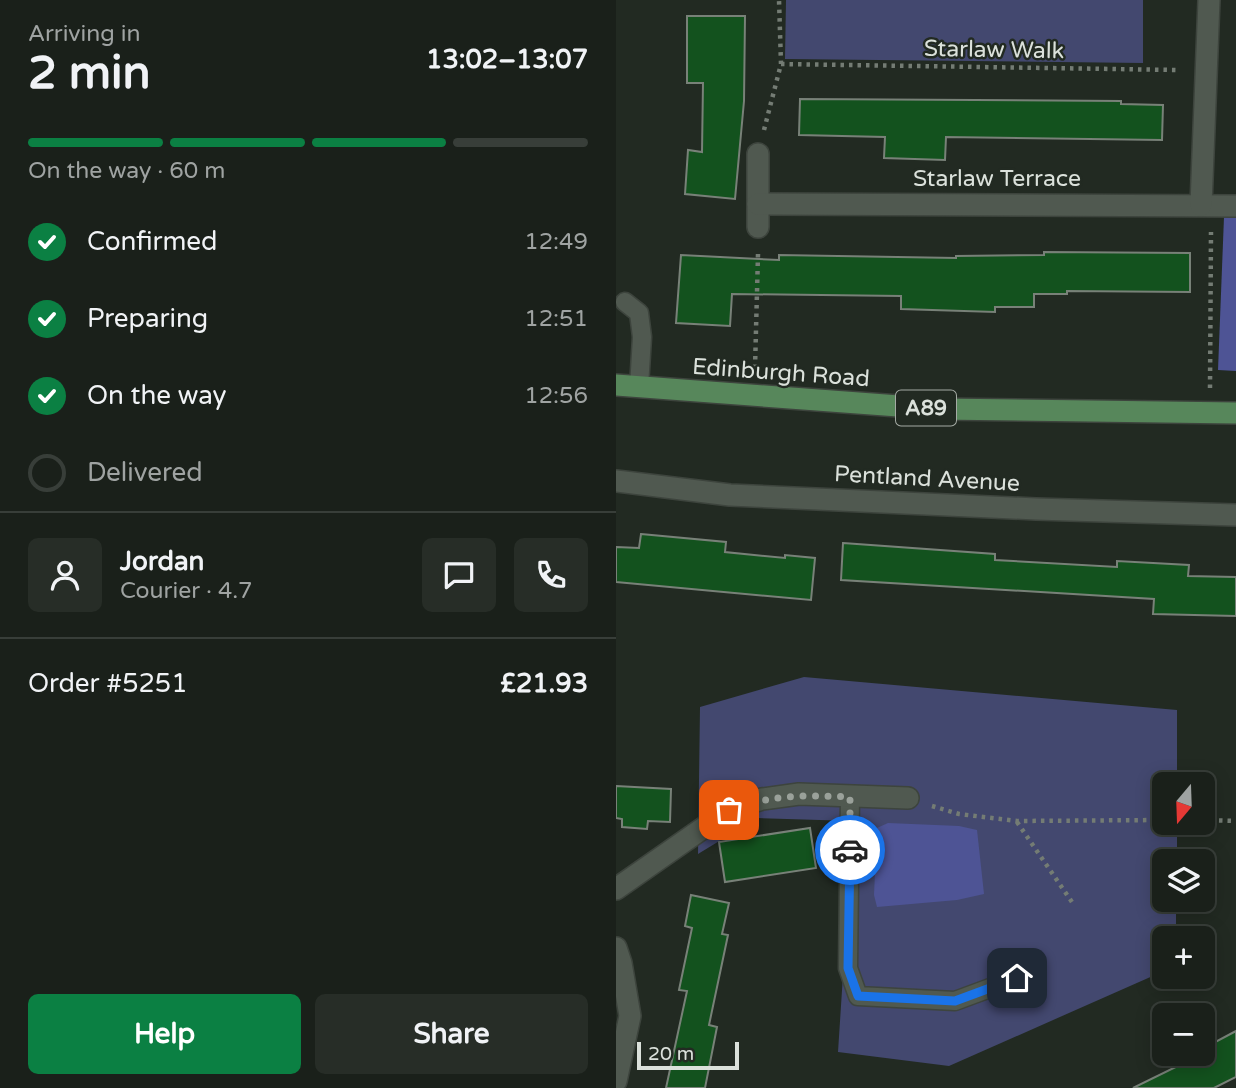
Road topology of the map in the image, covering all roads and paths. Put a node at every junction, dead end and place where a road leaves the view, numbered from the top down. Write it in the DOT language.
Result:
graph roads {
  1 [pos="779,0"];
  2 [pos="1209,0"];
  3 [pos="781,64"];
  4 [pos="1206,70"];
  5 [pos="758,154"];
  6 [pos="758,204"];
  7 [pos="1206,205"];
  8 [pos="1236,206"];
  9 [pos="758,227"];
  10 [pos="625,302"];
  11 [pos="616,385"];
  12 [pos="639,387"];
  13 [pos="755,397"];
  14 [pos="1209,413"];
  15 [pos="1236,413"];
  16 [pos="616,481"];
  17 [pos="1236,515"];
  18 [pos="850,797"];
  19 [pos="908,798"];
  20 [pos="1152,820"];
  21 [pos="1215,820"];
  22 [pos="1017,821"];
  23 [pos="1236,821"];
  24 [pos="616,889"];
  25 [pos="1074,905"];
  26 [pos="616,948"];
  27 [pos="1017,978"];
  28 [pos="616,1081"];
  1 -- 3 [label="path"];
  2 -- 4 [label="street"];
  3 -- 4 [label="path, Starlaw Walk"];
  3 -- 5 [label="path"];
  4 -- 7 [label="street"];
  5 -- 6 [label="street"];
  6 -- 7 [label="street, Starlaw Terrace"];
  6 -- 9 [label="street"];
  7 -- 8 [label="street, Starlaw Terrace"];
  7 -- 14 [label="path"];
  9 -- 13 [label="path"];
  10 -- 12 [label="lane"];
  11 -- 12 [label="main road, Edinburgh Road / A89"];
  12 -- 13 [label="main road, Edinburgh Road / A89"];
  13 -- 14 [label="main road, Edinburgh Road / A89"];
  14 -- 15 [label="main road, Edinburgh Road / A89"];
  16 -- 17 [label="street, Pentland Avenue"];
  18 -- 19 [label="street"];
  18 -- 24 [label="street"];
  18 -- 27 [label="lane"];
  19 -- 22 [label="path"];
  20 -- 22 [label="path"];
  21 -- 23 [label="path"];
  22 -- 25 [label="path"];
  26 -- 28 [label="street"];
}
